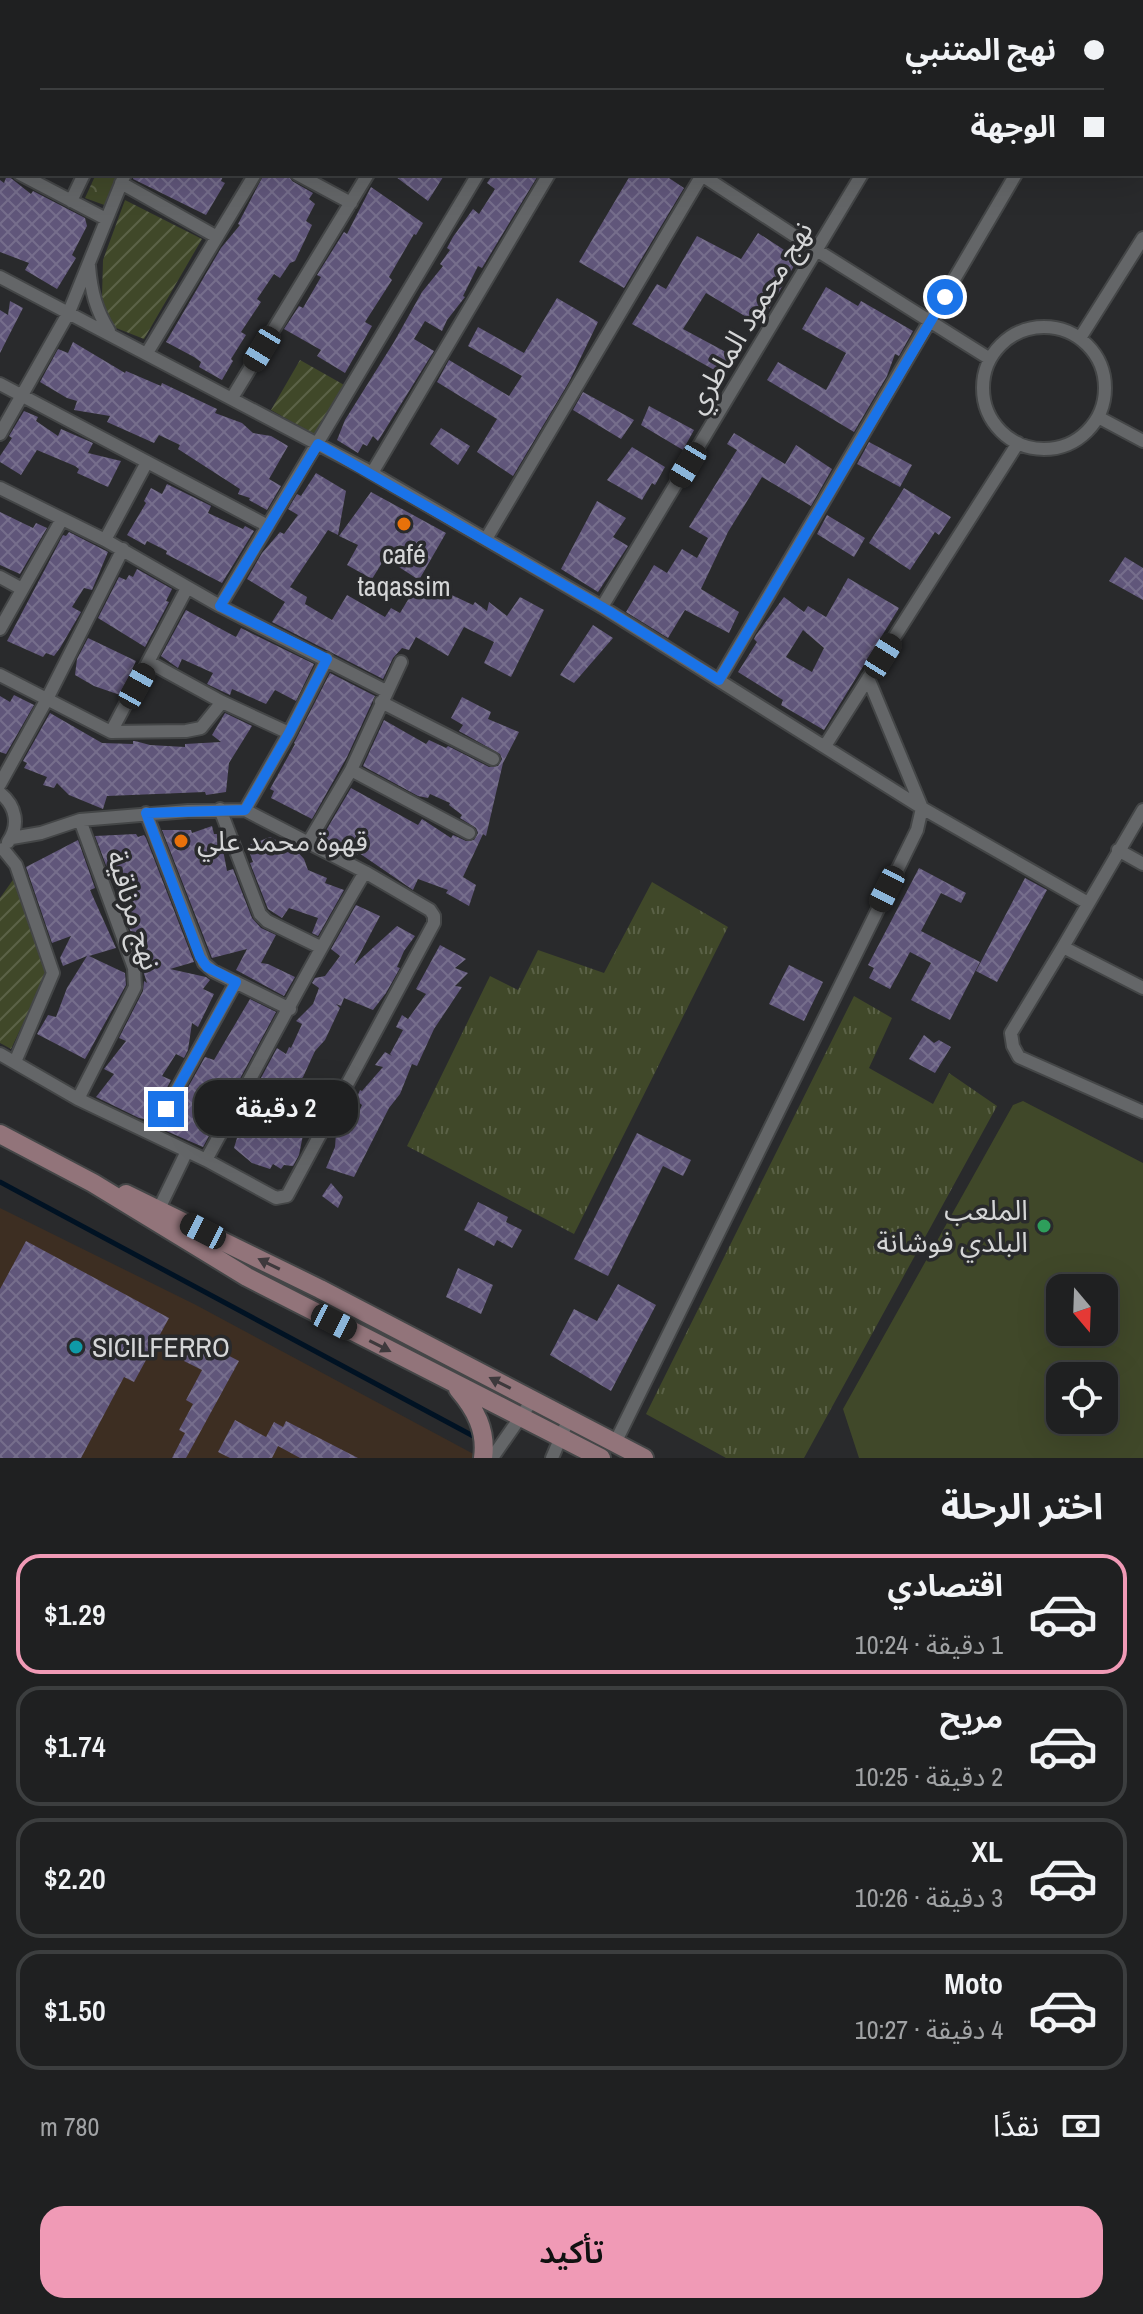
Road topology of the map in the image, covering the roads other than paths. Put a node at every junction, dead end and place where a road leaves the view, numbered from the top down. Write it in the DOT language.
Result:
graph roads {
  1 [pos="24,176"];
  2 [pos="83,176"];
  3 [pos="254,176"];
  4 [pos="301,176"];
  5 [pos="367,176"];
  6 [pos="477,176"];
  7 [pos="548,176"];
  8 [pos="700,176"];
  9 [pos="704,176"];
  10 [pos="861,176"];
  11 [pos="1015,176"];
  12 [pos="123,179"];
  13 [pos="71,201"];
  14 [pos="351,203"];
  15 [pos="106,219"];
  16 [pos="217,237"];
  17 [pos="1143,238"];
  18 [pos="818,251"];
  19 [pos="89,262"];
  20 [pos="0,277"];
  21 [pos="69,312"];
  22 [pos="931,321"];
  23 [pos="111,334"];
  24 [pos="1080,338"];
  25 [pos="147,353"];
  26 [pos="990,359"];
  27 [pos="0,384"];
  28 [pos="21,396"];
  29 [pos="232,398"];
  30 [pos="1098,417"];
  31 [pos="0,434"];
  32 [pos="1143,441"];
  33 [pos="1018,443"];
  34 [pos="318,444"];
  35 [pos="147,462"];
  36 [pos="372,473"];
  37 [pos="0,488"];
  38 [pos="62,519"];
  39 [pos="268,526"];
  40 [pos="486,539"];
  41 [pos="105,540"];
  42 [pos="123,549"];
  43 [pos="0,577"];
  44 [pos="187,588"];
  45 [pos="22,589"];
  46 [pos="220,606"];
  47 [pos="602,607"];
  48 [pos="0,629"];
  49 [pos="327,659"];
  50 [pos="149,662"];
  51 [pos="401,662"];
  52 [pos="0,675"];
  53 [pos="868,678"];
  54 [pos="719,680"];
  55 [pos="383,696"];
  56 [pos="47,699"];
  57 [pos="222,702"];
  58 [pos="111,732"];
  59 [pos="289,733"];
  60 [pos="825,746"];
  61 [pos="493,759"];
  62 [pos="351,770"];
  63 [pos="0,784"];
  64 [pos="0,793"];
  65 [pos="922,808"];
  66 [pos="220,809"];
  67 [pos="245,810"];
  68 [pos="1143,810"];
  69 [pos="146,813"];
  70 [pos="80,820"];
  71 [pos="469,833"];
  72 [pos="12,838"];
  73 [pos="308,843"];
  74 [pos="2,849"];
  75 [pos="1118,850"];
  76 [pos="1143,864"];
  77 [pos="365,872"];
  78 [pos="1088,903"];
  79 [pos="320,947"];
  80 [pos="1063,947"];
  81 [pos="236,982"];
  82 [pos="1143,988"];
  83 [pos="290,1009"];
  84 [pos="0,1054"];
  85 [pos="15,1062"];
  86 [pos="78,1099"];
  87 [pos="1143,1112"];
  88 [pos="0,1134"];
  89 [pos="152,1134"];
  90 [pos="187,1151"];
  91 [pos="206,1160"];
  92 [pos="156,1215"];
  93 [pos="454,1383"];
  94 [pos="533,1399"];
  95 [pos="521,1416"];
  96 [pos="565,1427"];
  97 [pos="615,1443"];
  98 [pos="483,1458"];
  99 [pos="492,1458"];
  100 [pos="552,1458"];
  101 [pos="601,1458"];
  102 [pos="644,1458"];
  1 -- 13 [label="street"];
  2 -- 13 [label="street"];
  3 -- 16 [label="street"];
  4 -- 14 [label="street"];
  5 -- 14 [label="street"];
  6 -- 34 [label="street"];
  7 -- 36 [label="street"];
  8 -- 40 [label="street"];
  9 -- 18 [label="street"];
  10 -- 18 [label="street, نهج محمود الماطري"];
  11 -- 22 [label="street"];
  12 -- 15 [label="street"];
  12 -- 16 [label="street"];
  13 -- 15 [label="street"];
  14 -- 29 [label="street"];
  15 -- 19 [label="street"];
  16 -- 25 [label="street"];
  17 -- 24 [label="street"];
  18 -- 22 [label="street"];
  18 -- 47 [label="street, نهج محمود الماطري"];
  19 -- 21 [label="street"];
  19 -- 23 [label="street"];
  20 -- 21 [label="street"];
  21 -- 23 [label="street"];
  21 -- 28 [label="street"];
  22 -- 26 [label="street"];
  22 -- 54 [label="street"];
  23 -- 25 [label="street"];
  24 -- 26 [label="street"];
  24 -- 30 [label="street"];
  25 -- 29 [label="street"];
  26 -- 33 [label="street"];
  27 -- 28 [label="street"];
  28 -- 31 [label="street"];
  28 -- 35 [label="street"];
  29 -- 34 [label="street"];
  30 -- 32 [label="street"];
  30 -- 33 [label="street"];
  33 -- 53 [label="street"];
  34 -- 36 [label="street"];
  34 -- 39 [label="street"];
  35 -- 39 [label="street"];
  35 -- 41 [label="street"];
  36 -- 40 [label="street"];
  37 -- 38 [label="street"];
  38 -- 41 [label="street"];
  38 -- 45 [label="street"];
  39 -- 46 [label="street"];
  40 -- 47 [label="street"];
  41 -- 42 [label="street"];
  42 -- 44 [label="street"];
  42 -- 56 [label="street"];
  43 -- 45 [label="street"];
  44 -- 46 [label="street"];
  44 -- 50 [label="street"];
  45 -- 48 [label="street"];
  46 -- 49 [label="street"];
  47 -- 54 [label="street"];
  49 -- 55 [label="street"];
  49 -- 59 [label="street"];
  50 -- 57 [label="street"];
  50 -- 58 [label="street"];
  51 -- 55 [label="street"];
  52 -- 56 [label="street"];
  53 -- 60 [label="street"];
  53 -- 65 [label="street"];
  54 -- 60 [label="street"];
  55 -- 61 [label="street"];
  55 -- 62 [label="street"];
  56 -- 58 [label="street"];
  56 -- 63 [label="street"];
  57 -- 58 [label="street"];
  57 -- 59 [label="street"];
  59 -- 67 [label="street"];
  60 -- 65 [label="street"];
  62 -- 71 [label="street"];
  62 -- 73 [label="street"];
  64 -- 72 [label="street"];
  65 -- 78 [label="street"];
  65 -- 97 [label="street"];
  66 -- 67 [label="street"];
  66 -- 69 [label="street"];
  66 -- 79 [label="street"];
  67 -- 73 [label="street"];
  68 -- 75 [label="street"];
  69 -- 70 [label="street"];
  69 -- 81 [label="street"];
  70 -- 72 [label="street"];
  70 -- 86 [label="street, نهج مرناقية"];
  72 -- 74 [label="street"];
  73 -- 77 [label="street"];
  74 -- 85 [label="street"];
  75 -- 76 [label="street"];
  75 -- 78 [label="street"];
  77 -- 79 [label="street"];
  77 -- 91 [label="street"];
  78 -- 80 [label="street"];
  79 -- 83 [label="street"];
  80 -- 82 [label="street"];
  80 -- 87 [label="street"];
  81 -- 83 [label="street"];
  81 -- 89 [label="street"];
  83 -- 91 [label="street"];
  84 -- 85 [label="street"];
  85 -- 86 [label="street"];
  86 -- 89 [label="street"];
  88 -- 92 [label="street"];
  89 -- 90 [label="street"];
  90 -- 91 [label="street"];
  90 -- 92 [label="street"];
  92 -- 93 [label="street, one-way"];
  94 -- 92 [label="street, one-way"];
  93 -- 95 [label="street"];
  93 -- 98 [label="street"];
  94 -- 95 [label="street"];
  94 -- 96 [label="street"];
  95 -- 96 [label="street"];
  95 -- 99 [label="street"];
  96 -- 97 [label="street"];
  96 -- 100 [label="street"];
  96 -- 101 [label="street"];
  97 -- 102 [label="street"];
}
